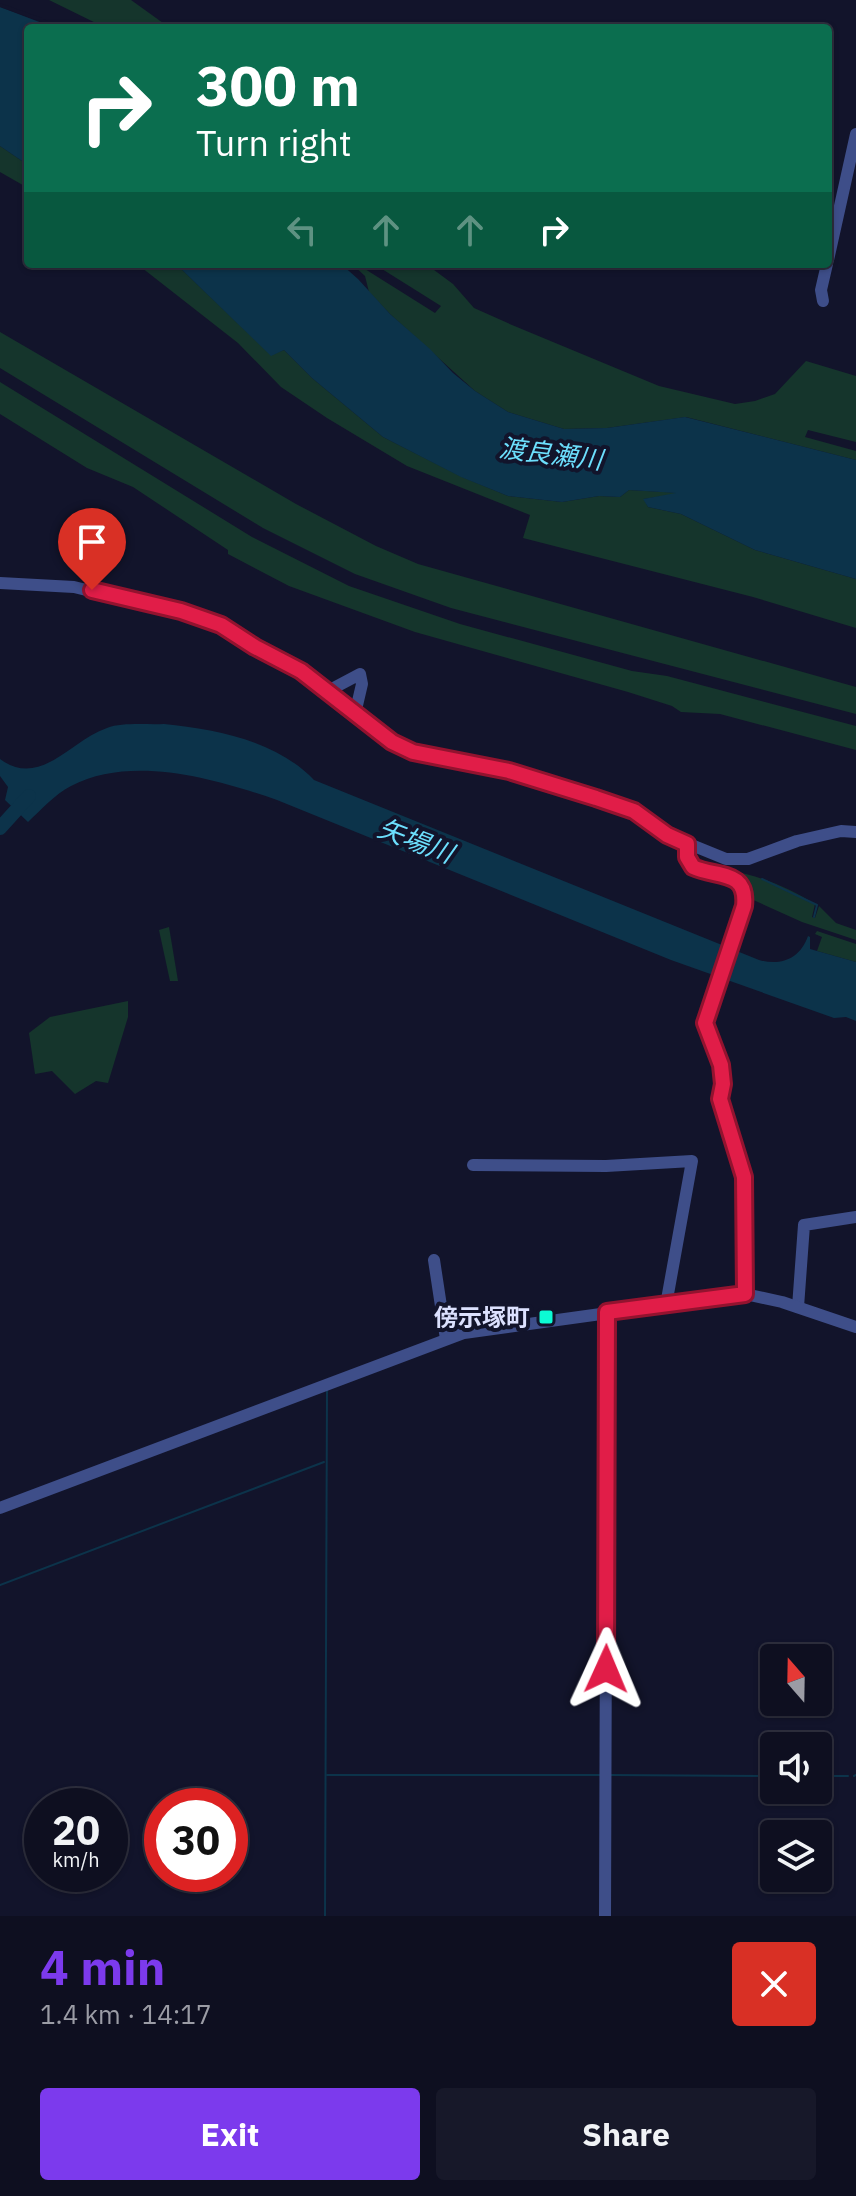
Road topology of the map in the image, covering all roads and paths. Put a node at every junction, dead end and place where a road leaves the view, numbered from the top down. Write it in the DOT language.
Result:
graph roads {
  1 [pos="856,134"];
  2 [pos="832,244"];
  3 [pos="826,268"];
  4 [pos="823,301"];
  5 [pos="0,583"];
  6 [pos="328,691"];
  7 [pos="355,714"];
  8 [pos="856,832"];
  9 [pos="687,844"];
  10 [pos="473,1165"];
  11 [pos="856,1217"];
  12 [pos="434,1260"];
  13 [pos="745,1294"];
  14 [pos="666,1305"];
  15 [pos="798,1307"];
  16 [pos="607,1312"];
  17 [pos="856,1327"];
  18 [pos="446,1339"];
  19 [pos="0,1508"];
  20 [pos="605,1916"];
  1 -- 2 [label="street"];
  3 -- 4 [label="street"];
  5 -- 6 [label="street"];
  6 -- 7 [label="street"];
  6 -- 7 [label="street"];
  7 -- 9 [label="street"];
  8 -- 9 [label="street"];
  9 -- 13 [label="street"];
  10 -- 14 [label="street"];
  11 -- 15 [label="street"];
  12 -- 18 [label="street"];
  13 -- 14 [label="street"];
  13 -- 15 [label="street"];
  14 -- 16 [label="street"];
  15 -- 17 [label="street"];
  16 -- 18 [label="street"];
  16 -- 20 [label="street"];
  18 -- 19 [label="street"];
}
